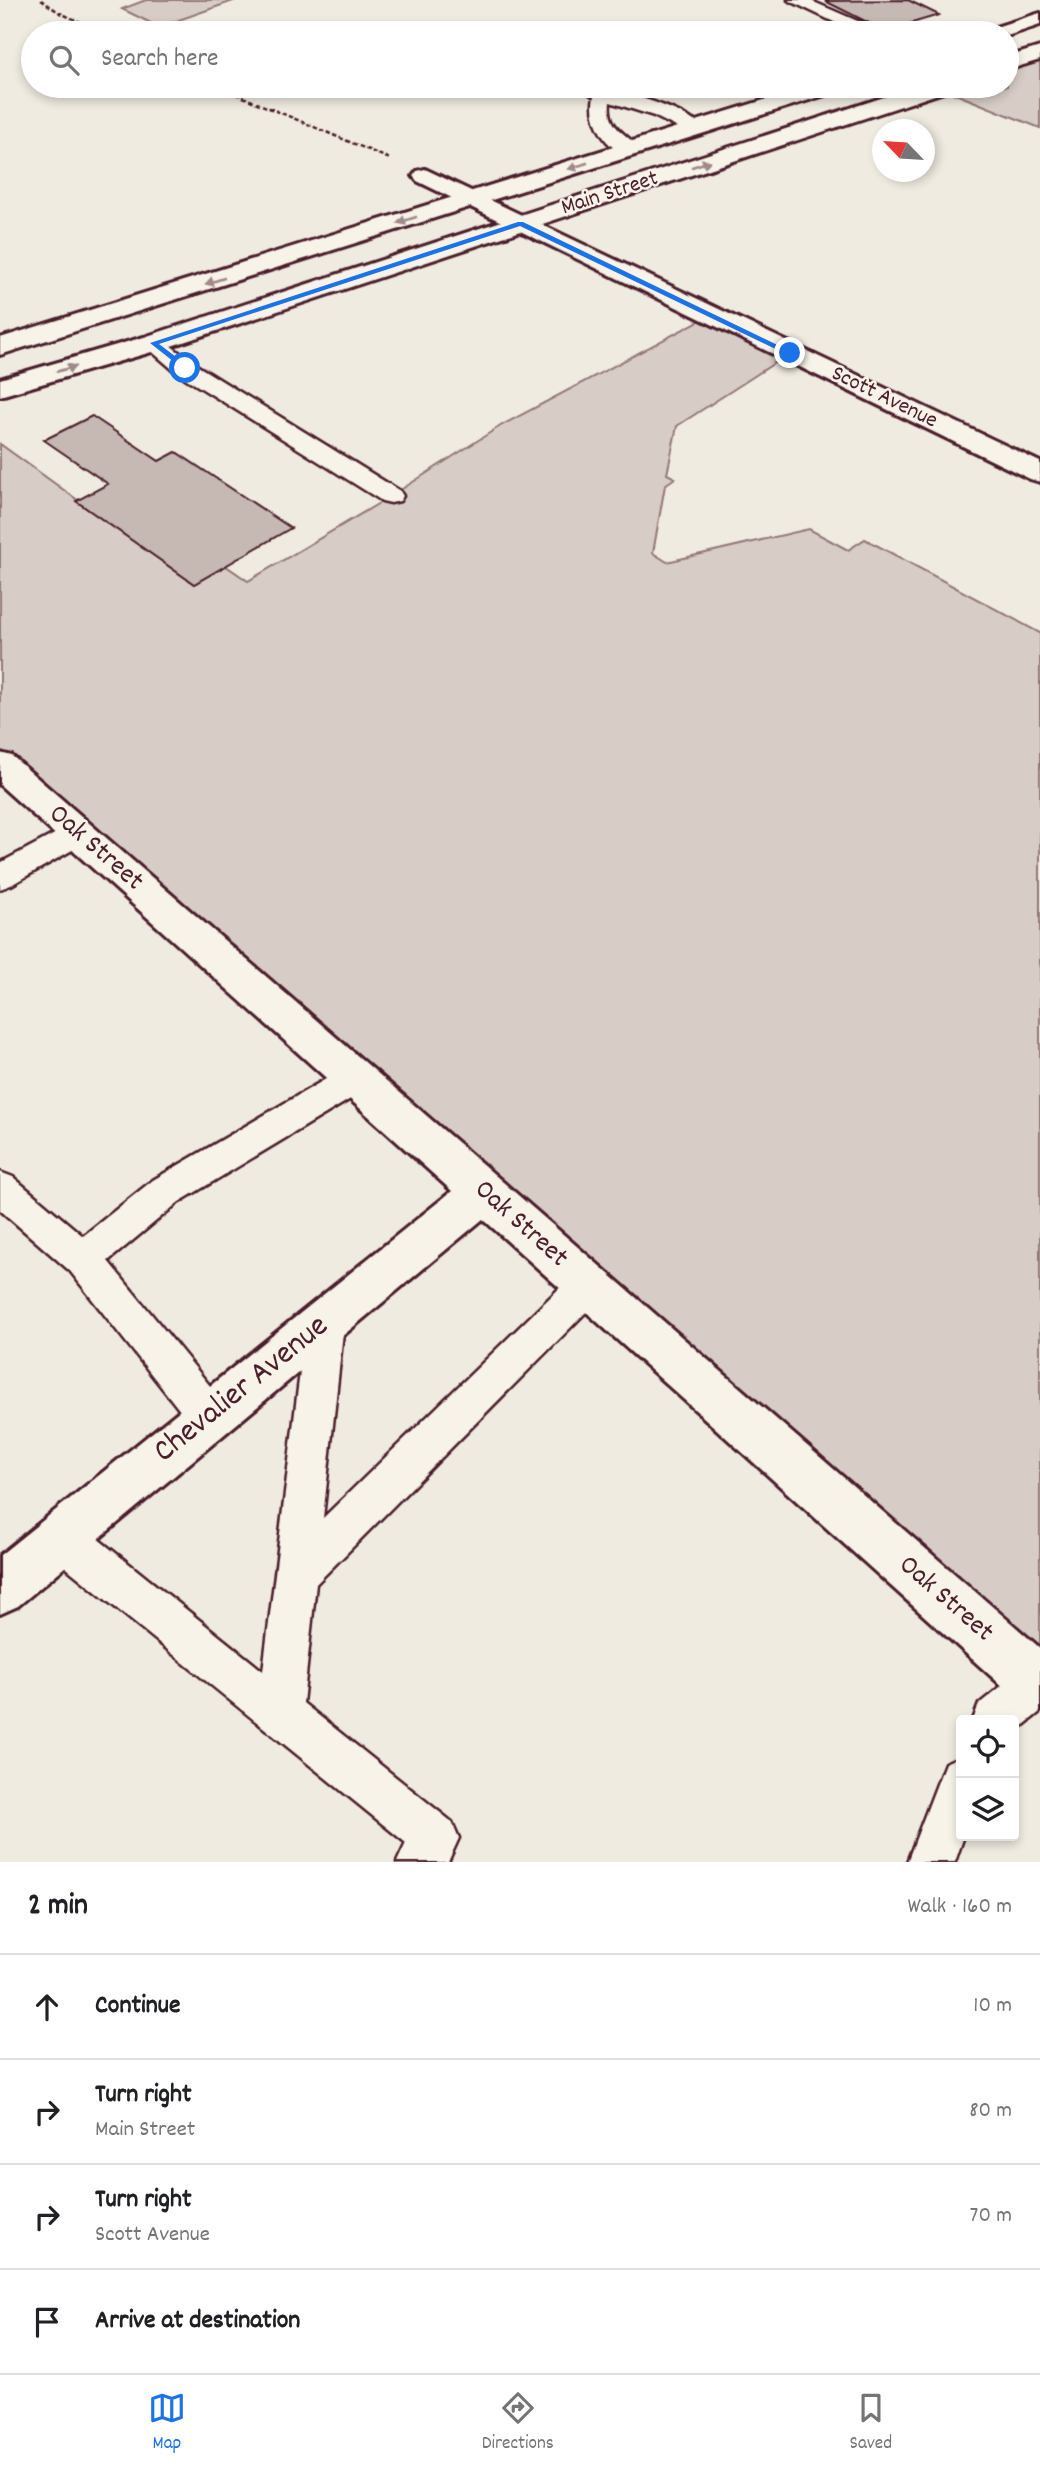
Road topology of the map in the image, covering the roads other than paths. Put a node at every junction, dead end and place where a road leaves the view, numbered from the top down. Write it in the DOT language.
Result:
graph roads {
  1 [pos="796,0"];
  2 [pos="1040,19"];
  3 [pos="843,21"];
  4 [pos="1019,26"];
  5 [pos="1040,53"];
  6 [pos="1019,60"];
  7 [pos="596,98"];
  8 [pos="623,98"];
  9 [pos="792,98"];
  10 [pos="903,98"];
  11 [pos="694,129"];
  12 [pos="631,149"];
  13 [pos="425,176"];
  14 [pos="472,199"];
  15 [pos="520,224"];
  16 [pos="121,311"];
  17 [pos="153,343"];
  18 [pos="0,347"];
  19 [pos="0,388"];
  20 [pos="1040,473"];
  21 [pos="391,496"];
  22 [pos="0,765"];
  23 [pos="77,833"];
  24 [pos="0,877"];
  25 [pos="355,1079"];
  26 [pos="0,1188"];
  27 [pos="484,1192"];
  28 [pos="83,1259"];
  29 [pos="588,1285"];
  30 [pos="325,1323"];
  31 [pos="210,1417"];
  32 [pos="62,1537"];
  33 [pos="297,1573"];
  34 [pos="0,1588"];
  35 [pos="1040,1684"];
  36 [pos="280,1713"];
  37 [pos="1001,1715"];
  38 [pos="956,1793"];
  39 [pos="421,1862"];
  40 [pos="931,1862"];
  1 -- 3 [label="lane"];
  2 -- 4 [label="main road"];
  5 -- 6 [label="main road"];
  7 -- 12 [label="lane"];
  8 -- 11 [label="lane"];
  9 -- 11 [label="main road, Main Street"];
  15 -- 10 [label="main road, Main Street, one-way"];
  11 -- 12 [label="main road, Main Street"];
  12 -- 14 [label="main road, Main Street, one-way"];
  13 -- 14 [label="main road, Scott Avenue"];
  14 -- 15 [label="main road, Scott Avenue"];
  14 -- 16 [label="main road, Main Street, one-way"];
  15 -- 17 [label="main road, Main Street"];
  15 -- 20 [label="main road, Scott Avenue"];
  16 -- 17 [label="main road"];
  16 -- 18 [label="main road, Main Street"];
  19 -- 17 [label="main road, Main Street, one-way"];
  17 -- 21 [label="lane"];
  22 -- 23 [label="main road, Oak Street"];
  23 -- 24 [label="lane"];
  23 -- 25 [label="main road, Oak Street"];
  25 -- 27 [label="main road, Oak Street"];
  25 -- 28 [label="lane"];
  26 -- 28 [label="lane"];
  27 -- 29 [label="main road, Oak Street"];
  27 -- 30 [label="main road, Chevalier Avenue"];
  28 -- 31 [label="lane"];
  29 -- 33 [label="lane"];
  29 -- 35 [label="main road, Oak Street"];
  30 -- 31 [label="main road, Chevalier Avenue"];
  30 -- 33 [label="lane"];
  31 -- 32 [label="main road, Chevalier Avenue"];
  32 -- 34 [label="main road, Chevalier Avenue"];
  32 -- 36 [label="lane"];
  33 -- 36 [label="lane"];
  35 -- 37 [label="lane"];
  36 -- 39 [label="lane"];
  38 -- 40 [label="lane"];
}
